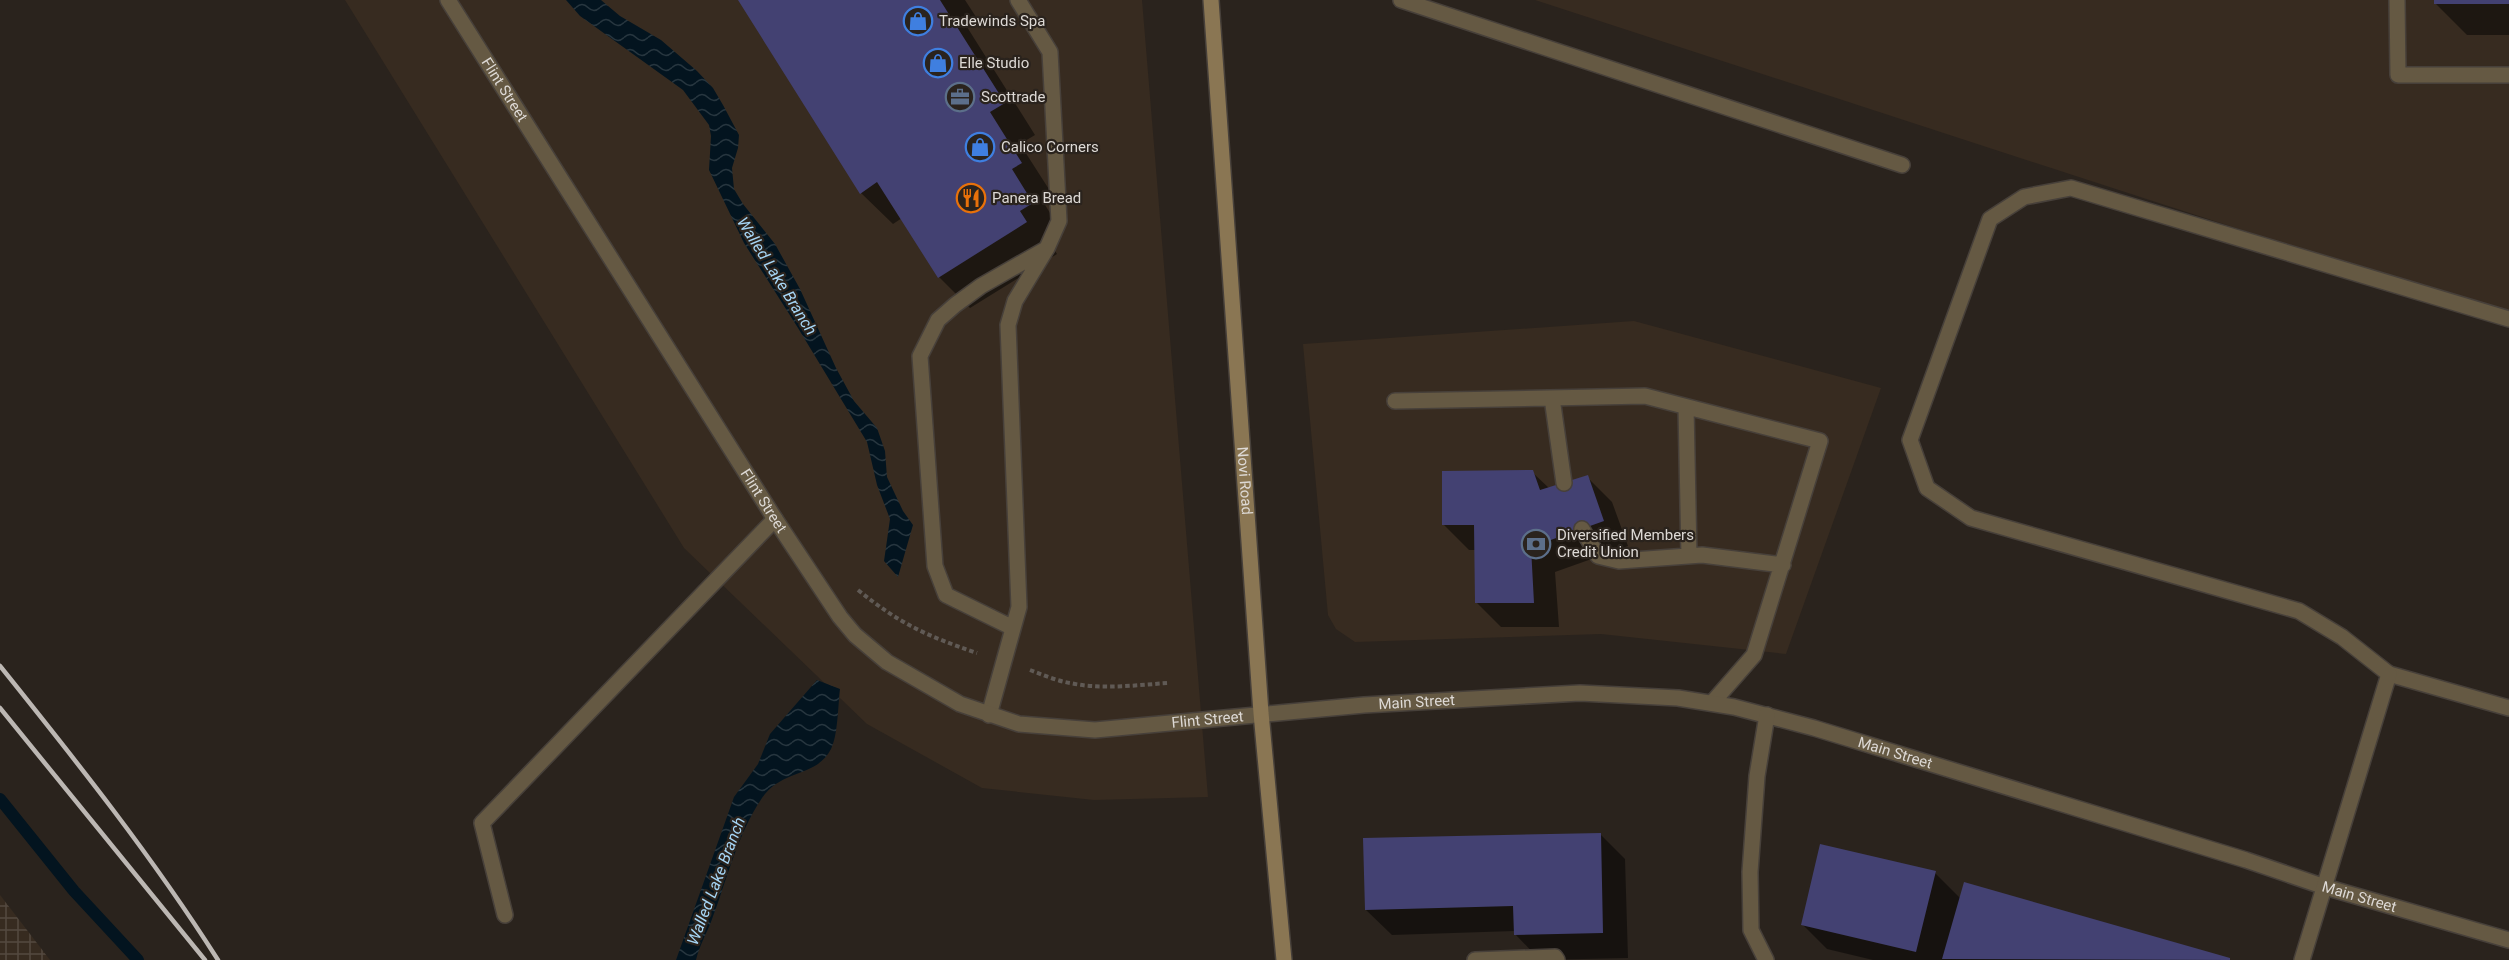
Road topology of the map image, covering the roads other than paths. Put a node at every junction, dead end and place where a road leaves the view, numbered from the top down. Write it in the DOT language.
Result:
graph roads {
  1 [pos="448,0"];
  2 [pos="1018,0"];
  3 [pos="1211,0"];
  4 [pos="1401,0"];
  5 [pos="2397,0"];
  6 [pos="2509,75"];
  7 [pos="1902,165"];
  8 [pos="1047,248"];
  9 [pos="2509,319"];
  10 [pos="1552,398"];
  11 [pos="1395,401"];
  12 [pos="1686,407"];
  13 [pos="1564,483"];
  14 [pos="775,519"];
  15 [pos="1582,529"];
  16 [pos="1689,556"];
  17 [pos="1783,565"];
  18 [pos="1013,628"];
  19 [pos="2389,674"];
  20 [pos="1712,703"];
  21 [pos="2509,708"];
  22 [pos="1261,713"];
  23 [pos="989,715"];
  24 [pos="1767,715"];
  25 [pos="2325,887"];
  26 [pos="505,915"];
  27 [pos="2509,940"];
  28 [pos="1284,960"];
  29 [pos="1475,960"];
  30 [pos="1557,960"];
  31 [pos="1766,960"];
  32 [pos="2302,960"];
  1 -- 14 [label="street, Flint Street"];
  2 -- 8 [label="street"];
  3 -- 22 [label="main road, Novi Road"];
  4 -- 7 [label="street"];
  5 -- 6 [label="street"];
  8 -- 18 [label="street"];
  8 -- 18 [label="street"];
  9 -- 19 [label="street"];
  10 -- 11 [label="street"];
  10 -- 12 [label="street"];
  10 -- 13 [label="street"];
  12 -- 16 [label="street"];
  12 -- 17 [label="street"];
  14 -- 23 [label="street, Flint Street"];
  14 -- 26 [label="street"];
  15 -- 16 [label="street"];
  16 -- 17 [label="street"];
  17 -- 20 [label="street"];
  18 -- 23 [label="street"];
  19 -- 21 [label="street"];
  19 -- 25 [label="street"];
  20 -- 22 [label="street, Main Street"];
  20 -- 24 [label="street, Main Street"];
  22 -- 23 [label="street, Flint Street"];
  22 -- 28 [label="main road, Novi Road"];
  24 -- 25 [label="street, Main Street"];
  24 -- 31 [label="street"];
  25 -- 27 [label="street, Main Street"];
  25 -- 32 [label="street"];
  29 -- 30 [label="street"];
}
